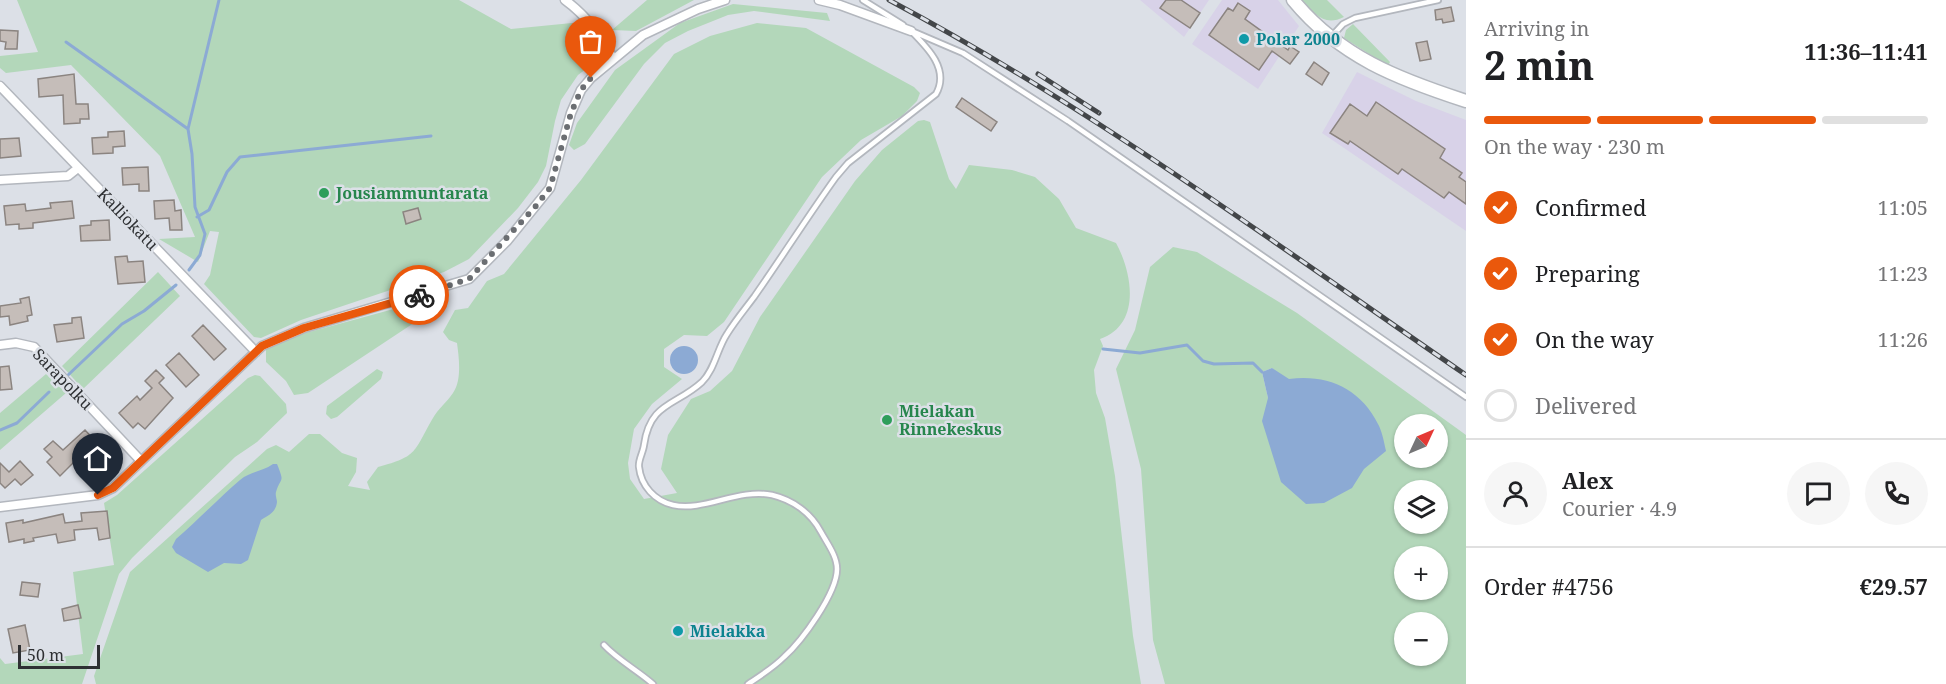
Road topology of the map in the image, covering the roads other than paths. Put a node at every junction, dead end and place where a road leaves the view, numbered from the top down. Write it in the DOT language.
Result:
graph roads {
  1 [pos="565,0"];
  2 [pos="725,0"];
  3 [pos="819,0"];
  4 [pos="863,0"];
  5 [pos="1293,0"];
  6 [pos="1438,0"];
  7 [pos="911,31"];
  8 [pos="1330,38"];
  9 [pos="613,58"];
  10 [pos="0,86"];
  11 [pos="1466,101"];
  12 [pos="78,168"];
  13 [pos="0,180"];
  14 [pos="0,345"];
  15 [pos="256,352"];
  16 [pos="1466,397"];
  17 [pos="141,461"];
  18 [pos="0,507"];
  19 [pos="604,645"];
  20 [pos="653,684"];
  21 [pos="747,684"];
  1 -- 9 [label="street"];
  2 -- 9 [label="street"];
  3 -- 7 [label="street"];
  4 -- 7 [label="lane"];
  5 -- 8 [label="street"];
  6 -- 8 [label="lane"];
  7 -- 16 [label="lane"];
  7 -- 21 [label="lane"];
  8 -- 11 [label="street"];
  9 -- 15 [label="street"];
  10 -- 12 [label="street, Kalliokatu"];
  12 -- 13 [label="street"];
  12 -- 15 [label="street, Kalliokatu"];
  14 -- 17 [label="street, Sarapolku"];
  15 -- 17 [label="street"];
  17 -- 18 [label="street"];
  19 -- 20 [label="lane"];
}
